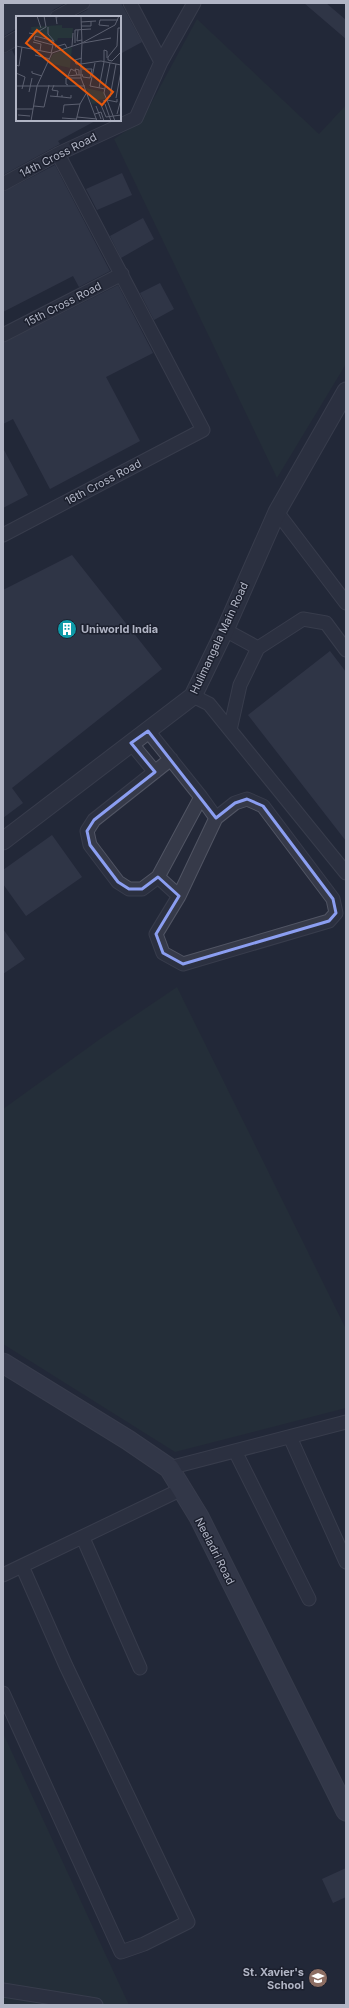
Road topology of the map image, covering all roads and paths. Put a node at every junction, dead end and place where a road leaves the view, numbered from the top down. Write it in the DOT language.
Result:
graph roads {
  1 [pos="83,3"];
  2 [pos="130,3"];
  3 [pos="194,3"];
  4 [pos="59,16"];
  5 [pos="16,39"];
  6 [pos="3,46"];
  7 [pos="161,62"];
  8 [pos="58,154"];
  9 [pos="3,184"];
  10 [pos="122,274"];
  11 [pos="3,335"];
  12 [pos="346,391"];
  13 [pos="341,407"];
  14 [pos="277,512"];
  15 [pos="3,535"];
  16 [pos="346,603"];
  17 [pos="225,630"];
  18 [pos="258,648"];
  19 [pos="346,650"];
  20 [pos="193,696"];
  21 [pos="230,730"];
  22 [pos="148,731"];
  23 [pos="132,743"];
  24 [pos="171,759"];
  25 [pos="155,772"];
  26 [pos="201,797"];
  27 [pos="216,818"];
  28 [pos="3,841"];
  29 [pos="346,873"];
  30 [pos="158,877"];
  31 [pos="179,896"];
  32 [pos="3,1363"];
  33 [pos="346,1422"];
  34 [pos="290,1437"];
  35 [pos="235,1451"];
  36 [pos="169,1468"];
  37 [pos="182,1490"];
  38 [pos="83,1538"];
  39 [pos="346,1562"];
  40 [pos="22,1566"];
  41 [pos="3,1575"];
  42 [pos="309,1599"];
  43 [pos="140,1668"];
  44 [pos="3,1693"];
  45 [pos="346,1811"];
  46 [pos="3,1990"];
  47 [pos="96,2005"];
  1 -- 4 [label="street"];
  2 -- 7 [label="street"];
  3 -- 7 [label="street"];
  5 -- 6 [label="street"];
  7 -- 8 [label="street, 14th Cross Road"];
  8 -- 9 [label="street, 14th Cross Road"];
  8 -- 10 [label="street"];
  10 -- 11 [label="street, 15th Cross Road"];
  10 -- 15 [label="street, 16th Cross Road"];
  12 -- 13 [label="street, Hulimangala Main Road"];
  13 -- 14 [label="street, Hulimangala Main Road"];
  14 -- 16 [label="street"];
  14 -- 17 [label="street, Hulimangala Main Road"];
  17 -- 18 [label="street"];
  17 -- 20 [label="street, Hulimangala Main Road"];
  18 -- 19 [label="street"];
  18 -- 21 [label="street"];
  20 -- 21 [label="street"];
  20 -- 22 [label="street, Hulimangala Main Road"];
  21 -- 29 [label="street"];
  22 -- 23 [label="street, Hulimangala Main Road"];
  22 -- 24 [label="street"];
  23 -- 25 [label="street"];
  23 -- 28 [label="street, Hulimangala Main Road"];
  24 -- 25 [label="street"];
  24 -- 26 [label="street"];
  25 -- 30 [label="street"];
  26 -- 27 [label="street"];
  26 -- 30 [label="street"];
  27 -- 31 [label="street"];
  27 -- 31 [label="street"];
  30 -- 31 [label="street"];
  32 -- 36 [label="main road, Neeladri Road"];
  33 -- 34 [label="street"];
  34 -- 35 [label="street"];
  34 -- 39 [label="street"];
  35 -- 36 [label="street"];
  35 -- 42 [label="street"];
  36 -- 37 [label="main road, Neeladri Road"];
  37 -- 38 [label="street"];
  37 -- 45 [label="main road, Neeladri Road"];
  38 -- 40 [label="street"];
  38 -- 43 [label="street"];
  40 -- 41 [label="street"];
  40 -- 44 [label="street"];
  46 -- 47 [label="street"];
}
